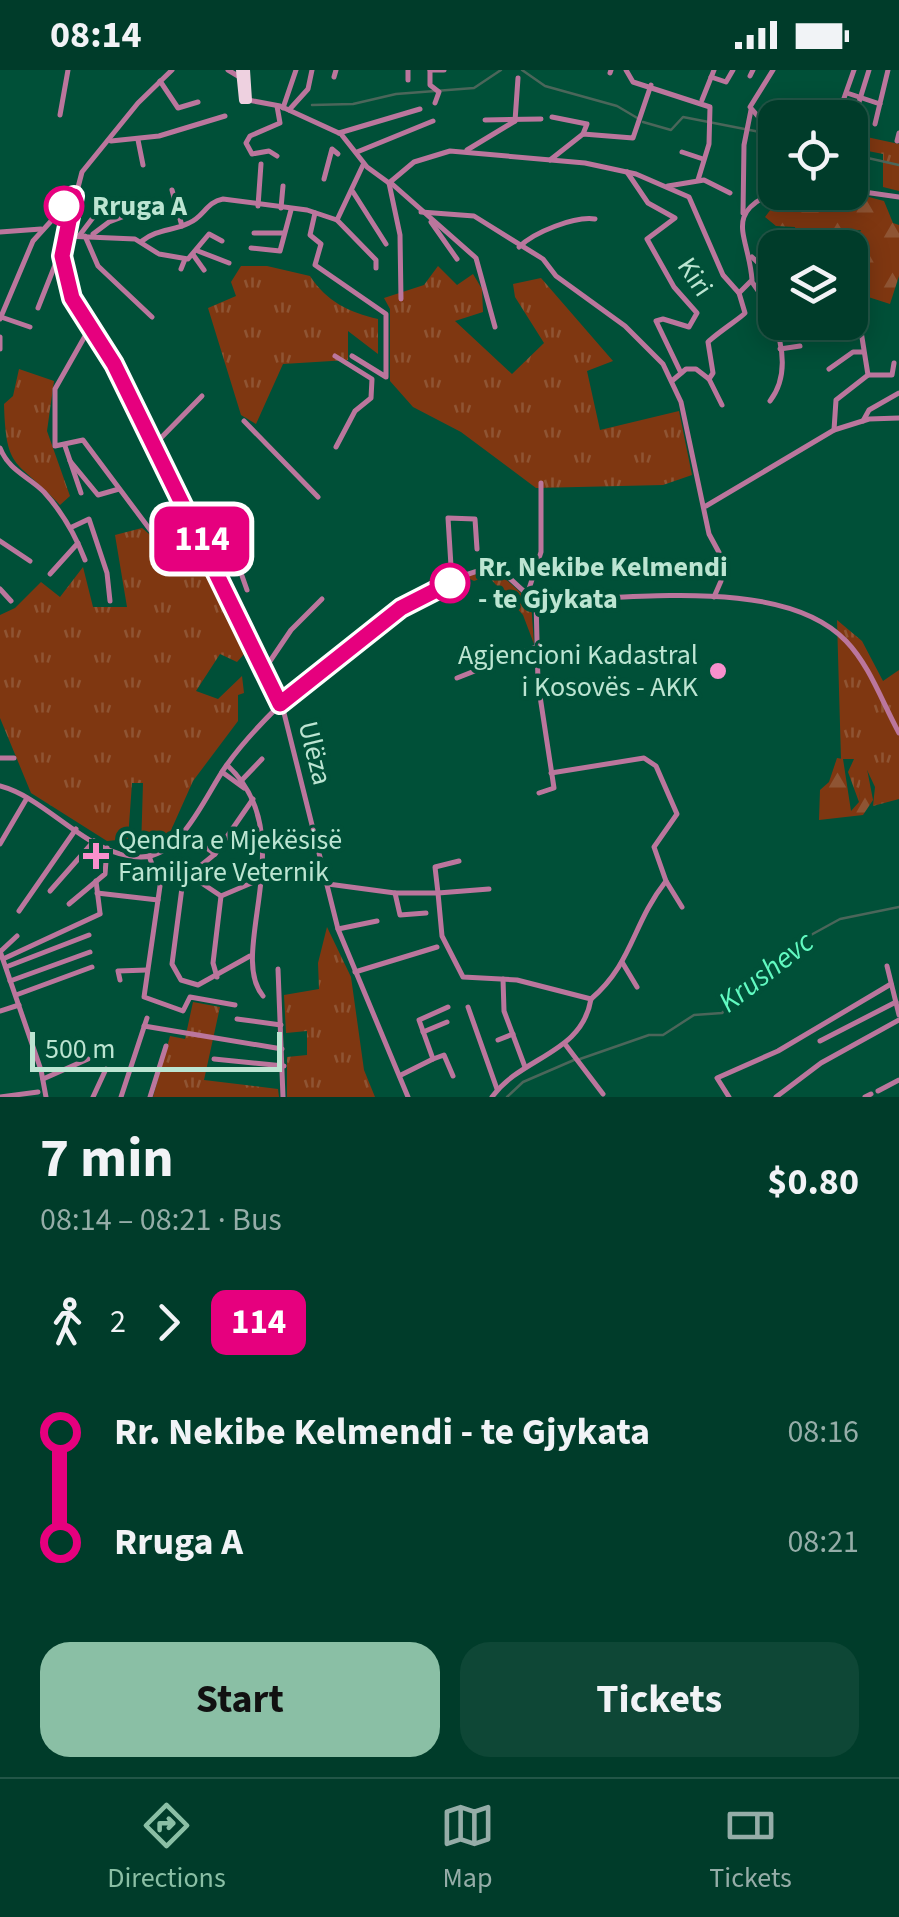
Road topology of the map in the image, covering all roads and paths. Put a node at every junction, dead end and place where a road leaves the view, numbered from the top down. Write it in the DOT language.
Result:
graph roads {
  1 [pos="68,70"];
  2 [pos="172,70"];
  3 [pos="228,70"];
  4 [pos="296,70"];
  5 [pos="312,70"];
  6 [pos="408,70"];
  7 [pos="430,70"];
  8 [pos="444,70"];
  9 [pos="626,70"];
  10 [pos="733,70"];
  11 [pos="773,70"];
  12 [pos="854,70"];
  13 [pos="869,70"];
  14 [pos="888,70"];
  15 [pos="241,72"];
  16 [pos="713,74"];
  17 [pos="518,78"];
  18 [pos="408,80"];
  19 [pos="160,81"];
  20 [pos="651,85"];
  21 [pos="846,93"];
  22 [pos="860,98"];
  23 [pos="248,100"];
  24 [pos="843,100"];
  25 [pos="702,101"];
  26 [pos="198,102"];
  27 [pos="435,103"];
  28 [pos="880,104"];
  29 [pos="283,108"];
  30 [pos="420,109"];
  31 [pos="751,110"];
  32 [pos="758,114"];
  33 [pos="60,115"];
  34 [pos="225,116"];
  35 [pos="552,117"];
  36 [pos="541,119"];
  37 [pos="485,120"];
  38 [pos="433,121"];
  39 [pos="515,121"];
  40 [pos="875,124"];
  41 [pos="339,133"];
  42 [pos="583,134"];
  43 [pos="138,140"];
  44 [pos="111,141"];
  45 [pos="357,152"];
  46 [pos="465,152"];
  47 [pos="682,152"];
  48 [pos="338,154"];
  49 [pos="277,156"];
  50 [pos="550,160"];
  51 [pos="703,160"];
  52 [pos="261,164"];
  53 [pos="364,164"];
  54 [pos="143,166"];
  55 [pos="627,172"];
  56 [pos="324,179"];
  57 [pos="698,180"];
  58 [pos="390,183"];
  59 [pos="284,186"];
  60 [pos="662,186"];
  61 [pos="172,190"];
  62 [pos="353,192"];
  63 [pos="730,193"];
  64 [pos="868,193"];
  65 [pos="74,196"];
  66 [pos="899,197"];
  67 [pos="127,200"];
  68 [pos="758,201"];
  69 [pos="258,206"];
  70 [pos="281,209"];
  71 [pos="291,210"];
  72 [pos="138,211"];
  73 [pos="315,212"];
  74 [pos="422,212"];
  75 [pos="744,213"];
  76 [pos="430,219"];
  77 [pos="595,219"];
  78 [pos="338,220"];
  79 [pos="182,226"];
  80 [pos="41,230"];
  81 [pos="286,231"];
  82 [pos="1,232"];
  83 [pos="254,234"];
  84 [pos="65,236"];
  85 [pos="85,236"];
  86 [pos="142,241"];
  87 [pos="222,241"];
  88 [pos="386,244"];
  89 [pos="520,246"];
  90 [pos="251,248"];
  91 [pos="62,249"];
  92 [pos="196,254"];
  93 [pos="750,255"];
  94 [pos="185,259"];
  95 [pos="457,259"];
  96 [pos="758,262"];
  97 [pos="228,263"];
  98 [pos="376,268"];
  99 [pos="181,269"];
  100 [pos="204,270"];
  101 [pos="752,282"];
  102 [pos="758,290"];
  103 [pos="739,294"];
  104 [pos="401,299"];
  105 [pos="38,308"];
  106 [pos="152,316"];
  107 [pos="0,318"];
  108 [pos="30,327"];
  109 [pos="496,327"];
  110 [pos="90,329"];
  111 [pos="0,337"];
  112 [pos="777,340"];
  113 [pos="861,340"];
  114 [pos="800,346"];
  115 [pos="780,349"];
  116 [pos="0,350"];
  117 [pos="863,352"];
  118 [pos="335,356"];
  119 [pos="352,356"];
  120 [pos="894,363"];
  121 [pos="829,369"];
  122 [pos="681,373"];
  123 [pos="868,375"];
  124 [pos="709,379"];
  125 [pos="673,380"];
  126 [pos="899,392"];
  127 [pos="202,396"];
  128 [pos="770,401"];
  129 [pos="722,405"];
  130 [pos="899,418"];
  131 [pos="244,421"];
  132 [pos="863,421"];
  133 [pos="834,430"];
  134 [pos="66,446"];
  135 [pos="153,446"];
  136 [pos="336,447"];
  137 [pos="0,448"];
  138 [pos="70,461"];
  139 [pos="541,483"];
  140 [pos="119,489"];
  141 [pos="81,493"];
  142 [pos="318,497"];
  143 [pos="705,507"];
  144 [pos="72,527"];
  145 [pos="229,539"];
  146 [pos="0,540"];
  147 [pos="78,542"];
  148 [pos="477,548"];
  149 [pos="234,550"];
  150 [pos="210,557"];
  151 [pos="30,560"];
  152 [pos="85,560"];
  153 [pos="50,574"];
  154 [pos="452,582"];
  155 [pos="0,589"];
  156 [pos="247,590"];
  157 [pos="527,595"];
  158 [pos="711,596"];
  159 [pos="322,600"];
  160 [pos="536,600"];
  161 [pos="11,601"];
  162 [pos="110,601"];
  163 [pos="538,646"];
  164 [pos="263,671"];
  165 [pos="456,678"];
  166 [pos="280,704"];
  167 [pos="899,733"];
  168 [pos="0,758"];
  169 [pos="14,758"];
  170 [pos="262,759"];
  171 [pos="225,769"];
  172 [pos="551,772"];
  173 [pos="241,782"];
  174 [pos="0,786"];
  175 [pos="538,793"];
  176 [pos="27,798"];
  177 [pos="252,798"];
  178 [pos="76,829"];
  179 [pos="183,831"];
  180 [pos="94,840"];
  181 [pos="0,844"];
  182 [pos="107,848"];
  183 [pos="216,854"];
  184 [pos="150,856"];
  185 [pos="459,861"];
  186 [pos="188,874"];
  187 [pos="261,879"];
  188 [pos="96,881"];
  189 [pos="666,881"];
  190 [pos="326,884"];
  191 [pos="489,889"];
  192 [pos="50,891"];
  193 [pos="395,893"];
  194 [pos="438,893"];
  195 [pos="97,894"];
  196 [pos="221,896"];
  197 [pos="158,900"];
  198 [pos="70,904"];
  199 [pos="682,907"];
  200 [pos="19,911"];
  201 [pos="426,913"];
  202 [pos="378,921"];
  203 [pos="338,929"];
  204 [pos="89,935"];
  205 [pos="17,936"];
  206 [pos="437,947"];
  207 [pos="90,952"];
  208 [pos="1,954"];
  209 [pos="250,956"];
  210 [pos="622,962"];
  211 [pos="886,966"];
  212 [pos="6,967"];
  213 [pos="92,968"];
  214 [pos="278,969"];
  215 [pos="147,970"];
  216 [pos="355,972"];
  217 [pos="217,977"];
  218 [pos="503,979"];
  219 [pos="10,980"];
  220 [pos="120,980"];
  221 [pos="891,984"];
  222 [pos="636,987"];
  223 [pos="16,994"];
  224 [pos="263,996"];
  225 [pos="592,998"];
  226 [pos="896,1002"];
  227 [pos="18,1004"];
  228 [pos="236,1005"];
  229 [pos="468,1007"];
  230 [pos="448,1008"];
  231 [pos="0,1012"];
  232 [pos="899,1017"];
  233 [pos="237,1019"];
  234 [pos="448,1022"];
  235 [pos="281,1025"];
  236 [pos="423,1032"];
  237 [pos="512,1034"];
  238 [pos="498,1040"];
  239 [pos="820,1040"];
  240 [pos="565,1044"];
  241 [pos="166,1046"];
  242 [pos="282,1049"];
  243 [pos="88,1059"];
  244 [pos="433,1059"];
  245 [pos="214,1060"];
  246 [pos="226,1063"];
  247 [pos="284,1068"];
  248 [pos="526,1068"];
  249 [pos="106,1069"];
  250 [pos="400,1075"];
  251 [pos="453,1076"];
  252 [pos="43,1079"];
  253 [pos="899,1080"];
  254 [pos="497,1090"];
  255 [pos="38,1092"];
  256 [pos="603,1094"];
  257 [pos="871,1094"];
  258 [pos="0,1097"];
  259 [pos="46,1097"];
  260 [pos="94,1097"];
  261 [pos="122,1097"];
  262 [pos="150,1097"];
  263 [pos="282,1097"];
  264 [pos="408,1097"];
  265 [pos="492,1097"];
  266 [pos="728,1097"];
  267 [pos="776,1097"];
  1 -- 33 [label="street"];
  2 -- 19 [label="street"];
  3 -- 15 [label="street"];
  4 -- 29 [label="street"];
  5 -- 29 [label="street"];
  6 -- 18 [label="street"];
  7 -- 8 [label="street"];
  7 -- 27 [label="street"];
  9 -- 20 [label="street"];
  10 -- 16 [label="street"];
  11 -- 31 [label="street"];
  12 -- 21 [label="street"];
  13 -- 22 [label="street"];
  14 -- 28 [label="street"];
  15 -- 23 [label="main road"];
  16 -- 25 [label="street"];
  17 -- 39 [label="street"];
  19 -- 26 [label="street"];
  19 -- 44 [label="street"];
  20 -- 25 [label="street"];
  20 -- 42 [label="street"];
  21 -- 22 [label="street"];
  21 -- 24 [label="street"];
  22 -- 28 [label="street"];
  23 -- 29 [label="street"];
  25 -- 51 [label="street"];
  28 -- 40 [label="street"];
  29 -- 41 [label="street"];
  29 -- 49 [label="street"];
  30 -- 41 [label="street"];
  31 -- 32 [label="street"];
  31 -- 75 [label="street"];
  34 -- 43 [label="street"];
  35 -- 42 [label="street"];
  36 -- 39 [label="street"];
  37 -- 39 [label="street"];
  38 -- 45 [label="street"];
  39 -- 46 [label="street"];
  41 -- 45 [label="street"];
  42 -- 50 [label="street"];
  43 -- 44 [label="street"];
  43 -- 54 [label="street"];
  44 -- 65 [label="street"];
  45 -- 53 [label="street"];
  46 -- 50 [label="street"];
  46 -- 58 [label="street"];
  47 -- 51 [label="street"];
  48 -- 56 [label="street"];
  50 -- 55 [label="street"];
  51 -- 57 [label="street"];
  52 -- 69 [label="street"];
  53 -- 58 [label="street"];
  53 -- 62 [label="street"];
  55 -- 60 [label="street"];
  55 -- 122 [label="street, Kiri"];
  57 -- 60 [label="street"];
  57 -- 63 [label="street"];
  58 -- 74 [label="street"];
  58 -- 104 [label="street"];
  59 -- 70 [label="street"];
  60 -- 103 [label="street"];
  61 -- 79 [label="street"];
  62 -- 78 [label="street"];
  62 -- 88 [label="street"];
  64 -- 66 [label="street"];
  65 -- 80 [label="street"];
  65 -- 84 [label="street"];
  67 -- 85 [label="street"];
  68 -- 75 [label="street"];
  69 -- 70 [label="street"];
  69 -- 79 [label="street"];
  70 -- 71 [label="street"];
  71 -- 73 [label="street"];
  71 -- 81 [label="street"];
  72 -- 85 [label="street"];
  73 -- 78 [label="street"];
  73 -- 119 [label="street"];
  74 -- 76 [label="street"];
  74 -- 89 [label="street"];
  75 -- 93 [label="street"];
  76 -- 95 [label="street"];
  76 -- 109 [label="street"];
  77 -- 89 [label="street"];
  78 -- 98 [label="street"];
  79 -- 86 [label="street"];
  80 -- 82 [label="street"];
  80 -- 107 [label="street"];
  81 -- 83 [label="street"];
  81 -- 90 [label="street"];
  84 -- 85 [label="street"];
  84 -- 91 [label="street"];
  85 -- 86 [label="street"];
  85 -- 106 [label="street"];
  86 -- 94 [label="street"];
  87 -- 92 [label="street"];
  89 -- 125 [label="street"];
  91 -- 105 [label="street"];
  91 -- 110 [label="street, Ulëza"];
  92 -- 94 [label="street"];
  92 -- 97 [label="street"];
  92 -- 100 [label="street"];
  93 -- 96 [label="street"];
  93 -- 101 [label="street"];
  94 -- 99 [label="street"];
  101 -- 102 [label="street"];
  101 -- 103 [label="street"];
  103 -- 124 [label="street"];
  107 -- 108 [label="street"];
  110 -- 134 [label="street"];
  110 -- 135 [label="street, Ulëza"];
  111 -- 116 [label="street"];
  112 -- 115 [label="street"];
  113 -- 117 [label="street"];
  114 -- 115 [label="street"];
  115 -- 128 [label="street"];
  117 -- 121 [label="street"];
  117 -- 123 [label="street"];
  118 -- 136 [label="street"];
  120 -- 123 [label="street"];
  122 -- 124 [label="street"];
  122 -- 125 [label="street"];
  123 -- 133 [label="street"];
  124 -- 129 [label="street"];
  125 -- 143 [label="street"];
  126 -- 132 [label="street"];
  127 -- 135 [label="street"];
  130 -- 132 [label="street"];
  131 -- 142 [label="street"];
  132 -- 133 [label="street"];
  133 -- 143 [label="street"];
  134 -- 138 [label="street"];
  134 -- 140 [label="street"];
  135 -- 150 [label="street, Ulëza"];
  137 -- 144 [label="street"];
  138 -- 140 [label="street"];
  138 -- 141 [label="street"];
  139 -- 157 [label="street"];
  140 -- 150 [label="street"];
  143 -- 158 [label="street"];
  144 -- 147 [label="street"];
  144 -- 162 [label="street"];
  145 -- 149 [label="street"];
  146 -- 151 [label="street"];
  147 -- 152 [label="street"];
  147 -- 153 [label="street"];
  148 -- 154 [label="street"];
  149 -- 150 [label="street"];
  149 -- 156 [label="street"];
  150 -- 164 [label="street, Ulëza"];
  154 -- 157 [label="street"];
  154 -- 166 [label="street"];
  155 -- 161 [label="street"];
  157 -- 160 [label="street"];
  158 -- 160 [label="street"];
  158 -- 167 [label="street"];
  159 -- 164 [label="street"];
  160 -- 163 [label="street"];
  163 -- 165 [label="street"];
  163 -- 172 [label="street"];
  164 -- 166 [label="street, Ulëza"];
  166 -- 171 [label="street"];
  166 -- 190 [label="street, Ulëza"];
  168 -- 169 [label="street"];
  170 -- 173 [label="street"];
  171 -- 173 [label="street"];
  171 -- 179 [label="street"];
  172 -- 175 [label="street"];
  172 -- 189 [label="street"];
  173 -- 177 [label="street"];
  174 -- 176 [label="street"];
  176 -- 178 [label="street"];
  176 -- 181 [label="street"];
  177 -- 183 [label="street"];
  177 -- 187 [label="street"];
  178 -- 180 [label="street"];
  178 -- 200 [label="street"];
  179 -- 183 [label="street"];
  179 -- 184 [label="street"];
  180 -- 182 [label="street"];
  180 -- 192 [label="street"];
  182 -- 184 [label="street"];
  182 -- 188 [label="street"];
  183 -- 186 [label="street"];
  184 -- 197 [label="street"];
  185 -- 194 [label="street"];
  186 -- 196 [label="street"];
  186 -- 217 [label="street"];
  187 -- 196 [label="street"];
  187 -- 209 [label="street"];
  188 -- 195 [label="street"];
  188 -- 198 [label="street"];
  189 -- 199 [label="street"];
  189 -- 210 [label="street"];
  190 -- 193 [label="street"];
  190 -- 203 [label="street, Ulëza"];
  191 -- 194 [label="street"];
  193 -- 194 [label="street"];
  193 -- 201 [label="street"];
  194 -- 218 [label="street"];
  195 -- 197 [label="street"];
  195 -- 208 [label="street"];
  196 -- 217 [label="street"];
  197 -- 215 [label="street"];
  202 -- 203 [label="street"];
  203 -- 216 [label="street, Ulëza"];
  204 -- 212 [label="street"];
  205 -- 208 [label="street"];
  206 -- 216 [label="street"];
  207 -- 219 [label="street"];
  208 -- 212 [label="street"];
  209 -- 217 [label="street"];
  209 -- 224 [label="street"];
  210 -- 222 [label="street"];
  210 -- 225 [label="street"];
  211 -- 221 [label="street"];
  212 -- 219 [label="street"];
  213 -- 223 [label="street"];
  214 -- 235 [label="street"];
  215 -- 220 [label="street"];
  215 -- 228 [label="street"];
  216 -- 250 [label="street, Ulëza"];
  218 -- 225 [label="street"];
  218 -- 237 [label="street"];
  219 -- 223 [label="street"];
  221 -- 226 [label="street"];
  221 -- 266 [label="street"];
  223 -- 227 [label="street"];
  225 -- 240 [label="street"];
  226 -- 232 [label="street"];
  226 -- 239 [label="street"];
  227 -- 231 [label="street"];
  227 -- 252 [label="street"];
  229 -- 254 [label="street"];
  230 -- 236 [label="street"];
  232 -- 267 [label="street"];
  233 -- 235 [label="street"];
  234 -- 236 [label="street"];
  235 -- 242 [label="street"];
  236 -- 244 [label="street"];
  237 -- 238 [label="street"];
  237 -- 248 [label="street"];
  240 -- 248 [label="street"];
  240 -- 256 [label="street"];
  241 -- 262 [label="street"];
  242 -- 247 [label="street"];
  242 -- 261 [label="street"];
  243 -- 252 [label="street"];
  244 -- 250 [label="street"];
  244 -- 251 [label="street"];
  245 -- 247 [label="street"];
  246 -- 247 [label="street"];
  247 -- 263 [label="street"];
  248 -- 254 [label="street"];
  249 -- 260 [label="street"];
  250 -- 264 [label="street, Ulëza"];
  252 -- 259 [label="street"];
  253 -- 257 [label="street"];
  254 -- 265 [label="street"];
  255 -- 258 [label="street"];
}
